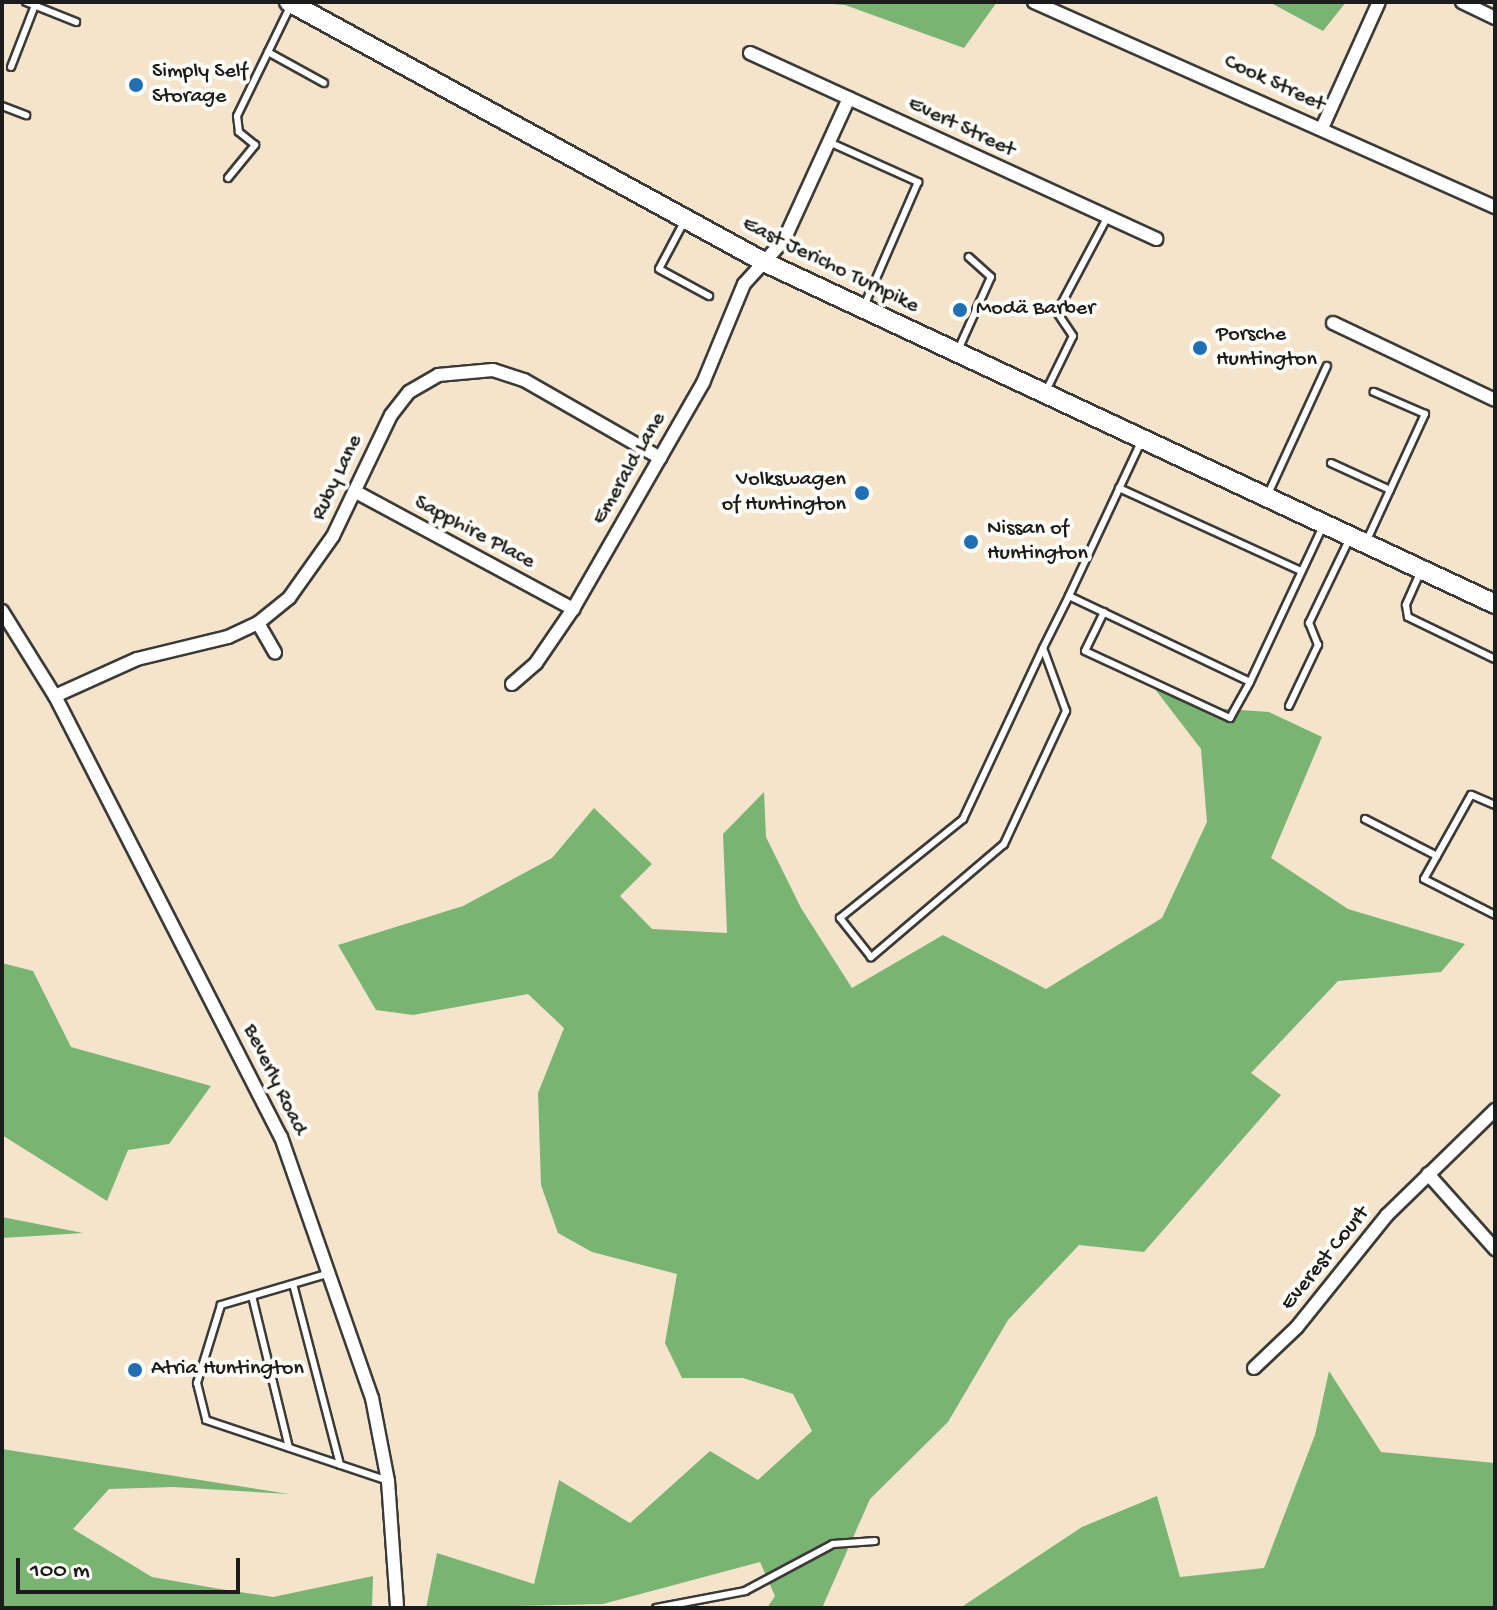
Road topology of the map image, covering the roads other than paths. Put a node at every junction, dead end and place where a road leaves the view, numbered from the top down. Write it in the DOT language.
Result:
graph roads {
  1 [pos="26,2"];
  2 [pos="1034,2"];
  3 [pos="1379,2"];
  4 [pos="1462,2"];
  5 [pos="290,3"];
  6 [pos="35,5"];
  7 [pos="1495,18"];
  8 [pos="76,22"];
  9 [pos="268,52"];
  10 [pos="750,53"];
  11 [pos="11,67"];
  12 [pos="324,83"];
  13 [pos="849,98"];
  14 [pos="2,106"];
  15 [pos="26,115"];
  16 [pos="1322,128"];
  17 [pos="829,142"];
  18 [pos="228,178"];
  19 [pos="1495,207"];
  20 [pos="1108,217"];
  21 [pos="685,220"];
  22 [pos="1156,239"];
  23 [pos="969,257"];
  24 [pos="764,262"];
  25 [pos="709,296"];
  26 [pos="862,310"];
  27 [pos="1333,323"];
  28 [pos="956,353"];
  29 [pos="1327,366"];
  30 [pos="1374,392"];
  31 [pos="1045,394"];
  32 [pos="1495,400"];
  33 [pos="1142,439"];
  34 [pos="660,458"];
  35 [pos="1331,463"];
  36 [pos="1119,488"];
  37 [pos="1390,490"];
  38 [pos="356,492"];
  39 [pos="1267,497"];
  40 [pos="1323,524"];
  41 [pos="1358,540"];
  42 [pos="1421,570"];
  43 [pos="1301,571"];
  44 [pos="1069,596"];
  45 [pos="1495,604"];
  46 [pos="573,609"];
  47 [pos="2,611"];
  48 [pos="1104,612"];
  49 [pos="258,623"];
  50 [pos="1043,648"];
  51 [pos="275,653"];
  52 [pos="1495,659"];
  53 [pos="1250,682"];
  54 [pos="512,684"];
  55 [pos="55,696"];
  56 [pos="1289,706"];
  57 [pos="1495,805"];
  58 [pos="1365,819"];
  59 [pos="1437,856"];
  60 [pos="1495,915"];
  61 [pos="1495,1110"];
  62 [pos="1428,1174"];
  63 [pos="1495,1249"];
  64 [pos="332,1273"];
  65 [pos="293,1284"];
  66 [pos="252,1296"];
  67 [pos="1254,1368"];
  68 [pos="289,1448"];
  69 [pos="340,1465"];
  70 [pos="388,1481"];
  71 [pos="875,1541"];
  72 [pos="397,1608"];
  73 [pos="656,1608"];
  1 -- 6 [label="lane"];
  2 -- 16 [label="street, Cook Street"];
  3 -- 16 [label="street"];
  4 -- 7 [label="street"];
  5 -- 9 [label="lane"];
  5 -- 21 [label="main road, East Jericho Turnpike"];
  6 -- 8 [label="lane"];
  6 -- 11 [label="lane"];
  9 -- 12 [label="lane"];
  9 -- 18 [label="lane"];
  10 -- 13 [label="street, Evert Street"];
  13 -- 17 [label="street, Emerald Lane"];
  13 -- 20 [label="street, Evert Street"];
  14 -- 15 [label="lane"];
  16 -- 19 [label="street, Cook Street"];
  17 -- 24 [label="street, Emerald Lane"];
  17 -- 26 [label="lane"];
  20 -- 22 [label="street, Evert Street"];
  20 -- 31 [label="lane"];
  21 -- 24 [label="main road, East Jericho Turnpike"];
  21 -- 25 [label="lane"];
  23 -- 28 [label="lane"];
  24 -- 26 [label="main road, East Jericho Turnpike"];
  24 -- 34 [label="street, Emerald Lane"];
  26 -- 28 [label="main road, East Jericho Turnpike"];
  27 -- 32 [label="street"];
  28 -- 31 [label="main road, East Jericho Turnpike"];
  29 -- 39 [label="lane"];
  30 -- 37 [label="lane"];
  31 -- 33 [label="main road, East Jericho Turnpike"];
  33 -- 36 [label="lane"];
  33 -- 39 [label="main road, East Jericho Turnpike"];
  34 -- 38 [label="street, Ruby Lane"];
  34 -- 46 [label="street, Emerald Lane"];
  35 -- 37 [label="lane"];
  36 -- 43 [label="lane"];
  36 -- 44 [label="lane"];
  37 -- 41 [label="lane"];
  38 -- 46 [label="street, Sapphire Place"];
  38 -- 49 [label="street, Ruby Lane"];
  39 -- 40 [label="main road, East Jericho Turnpike"];
  40 -- 41 [label="main road, East Jericho Turnpike"];
  40 -- 43 [label="lane"];
  41 -- 42 [label="main road, East Jericho Turnpike"];
  41 -- 56 [label="lane"];
  42 -- 45 [label="main road, East Jericho Turnpike"];
  42 -- 52 [label="lane"];
  43 -- 53 [label="lane"];
  44 -- 48 [label="lane"];
  44 -- 50 [label="lane"];
  46 -- 54 [label="street, Emerald Lane"];
  47 -- 55 [label="street, Beverly Road"];
  48 -- 53 [label="lane"];
  48 -- 53 [label="lane"];
  49 -- 51 [label="street"];
  49 -- 55 [label="street, Ruby Lane"];
  50 -- 50 [label="lane"];
  55 -- 64 [label="street, Beverly Road"];
  57 -- 59 [label="lane"];
  58 -- 59 [label="lane"];
  59 -- 60 [label="lane"];
  61 -- 62 [label="street, Everest Court"];
  62 -- 63 [label="street"];
  62 -- 67 [label="street, Everest Court"];
  64 -- 65 [label="lane"];
  64 -- 70 [label="street, Beverly Road"];
  65 -- 66 [label="lane"];
  65 -- 69 [label="lane"];
  66 -- 68 [label="lane"];
  66 -- 68 [label="lane"];
  68 -- 69 [label="lane"];
  69 -- 70 [label="lane"];
  70 -- 72 [label="street, Beverly Road"];
  71 -- 73 [label="lane"];
}
